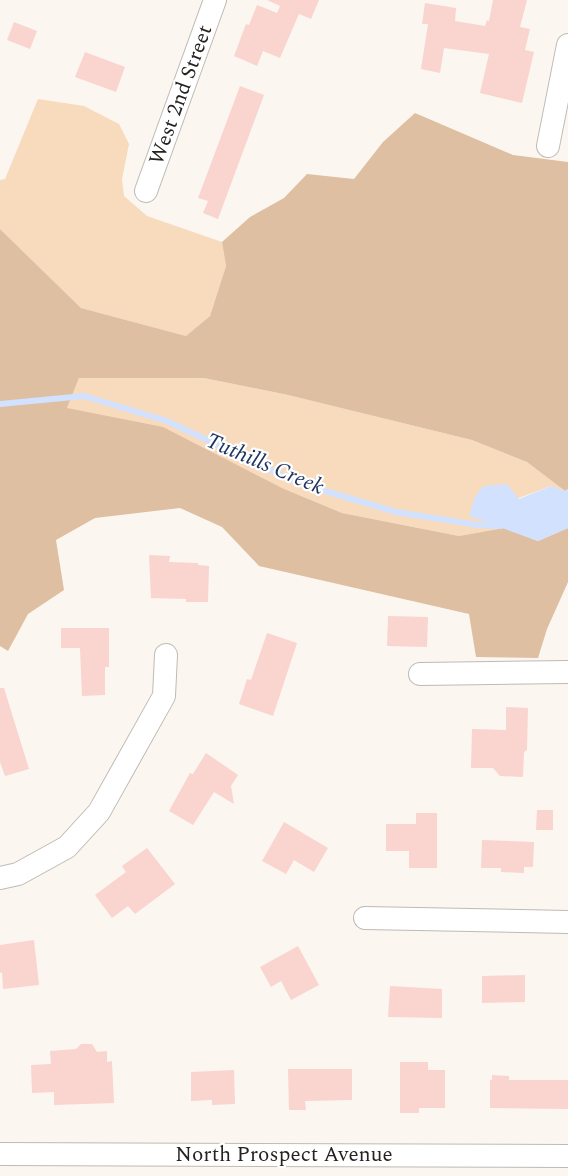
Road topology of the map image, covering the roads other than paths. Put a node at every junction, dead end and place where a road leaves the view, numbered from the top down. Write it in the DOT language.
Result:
graph roads {
  1 [pos="214,0"];
  2 [pos="568,45"];
  3 [pos="548,146"];
  4 [pos="147,191"];
  5 [pos="166,655"];
  6 [pos="568,672"];
  7 [pos="420,674"];
  8 [pos="0,878"];
  9 [pos="365,918"];
  10 [pos="568,922"];
  11 [pos="0,1155"];
  12 [pos="568,1156"];
  1 -- 4 [label="street, West 2nd Street"];
  2 -- 3 [label="street"];
  5 -- 8 [label="street"];
  6 -- 7 [label="street"];
  9 -- 10 [label="street"];
  11 -- 12 [label="street, North Prospect Avenue"];
}
